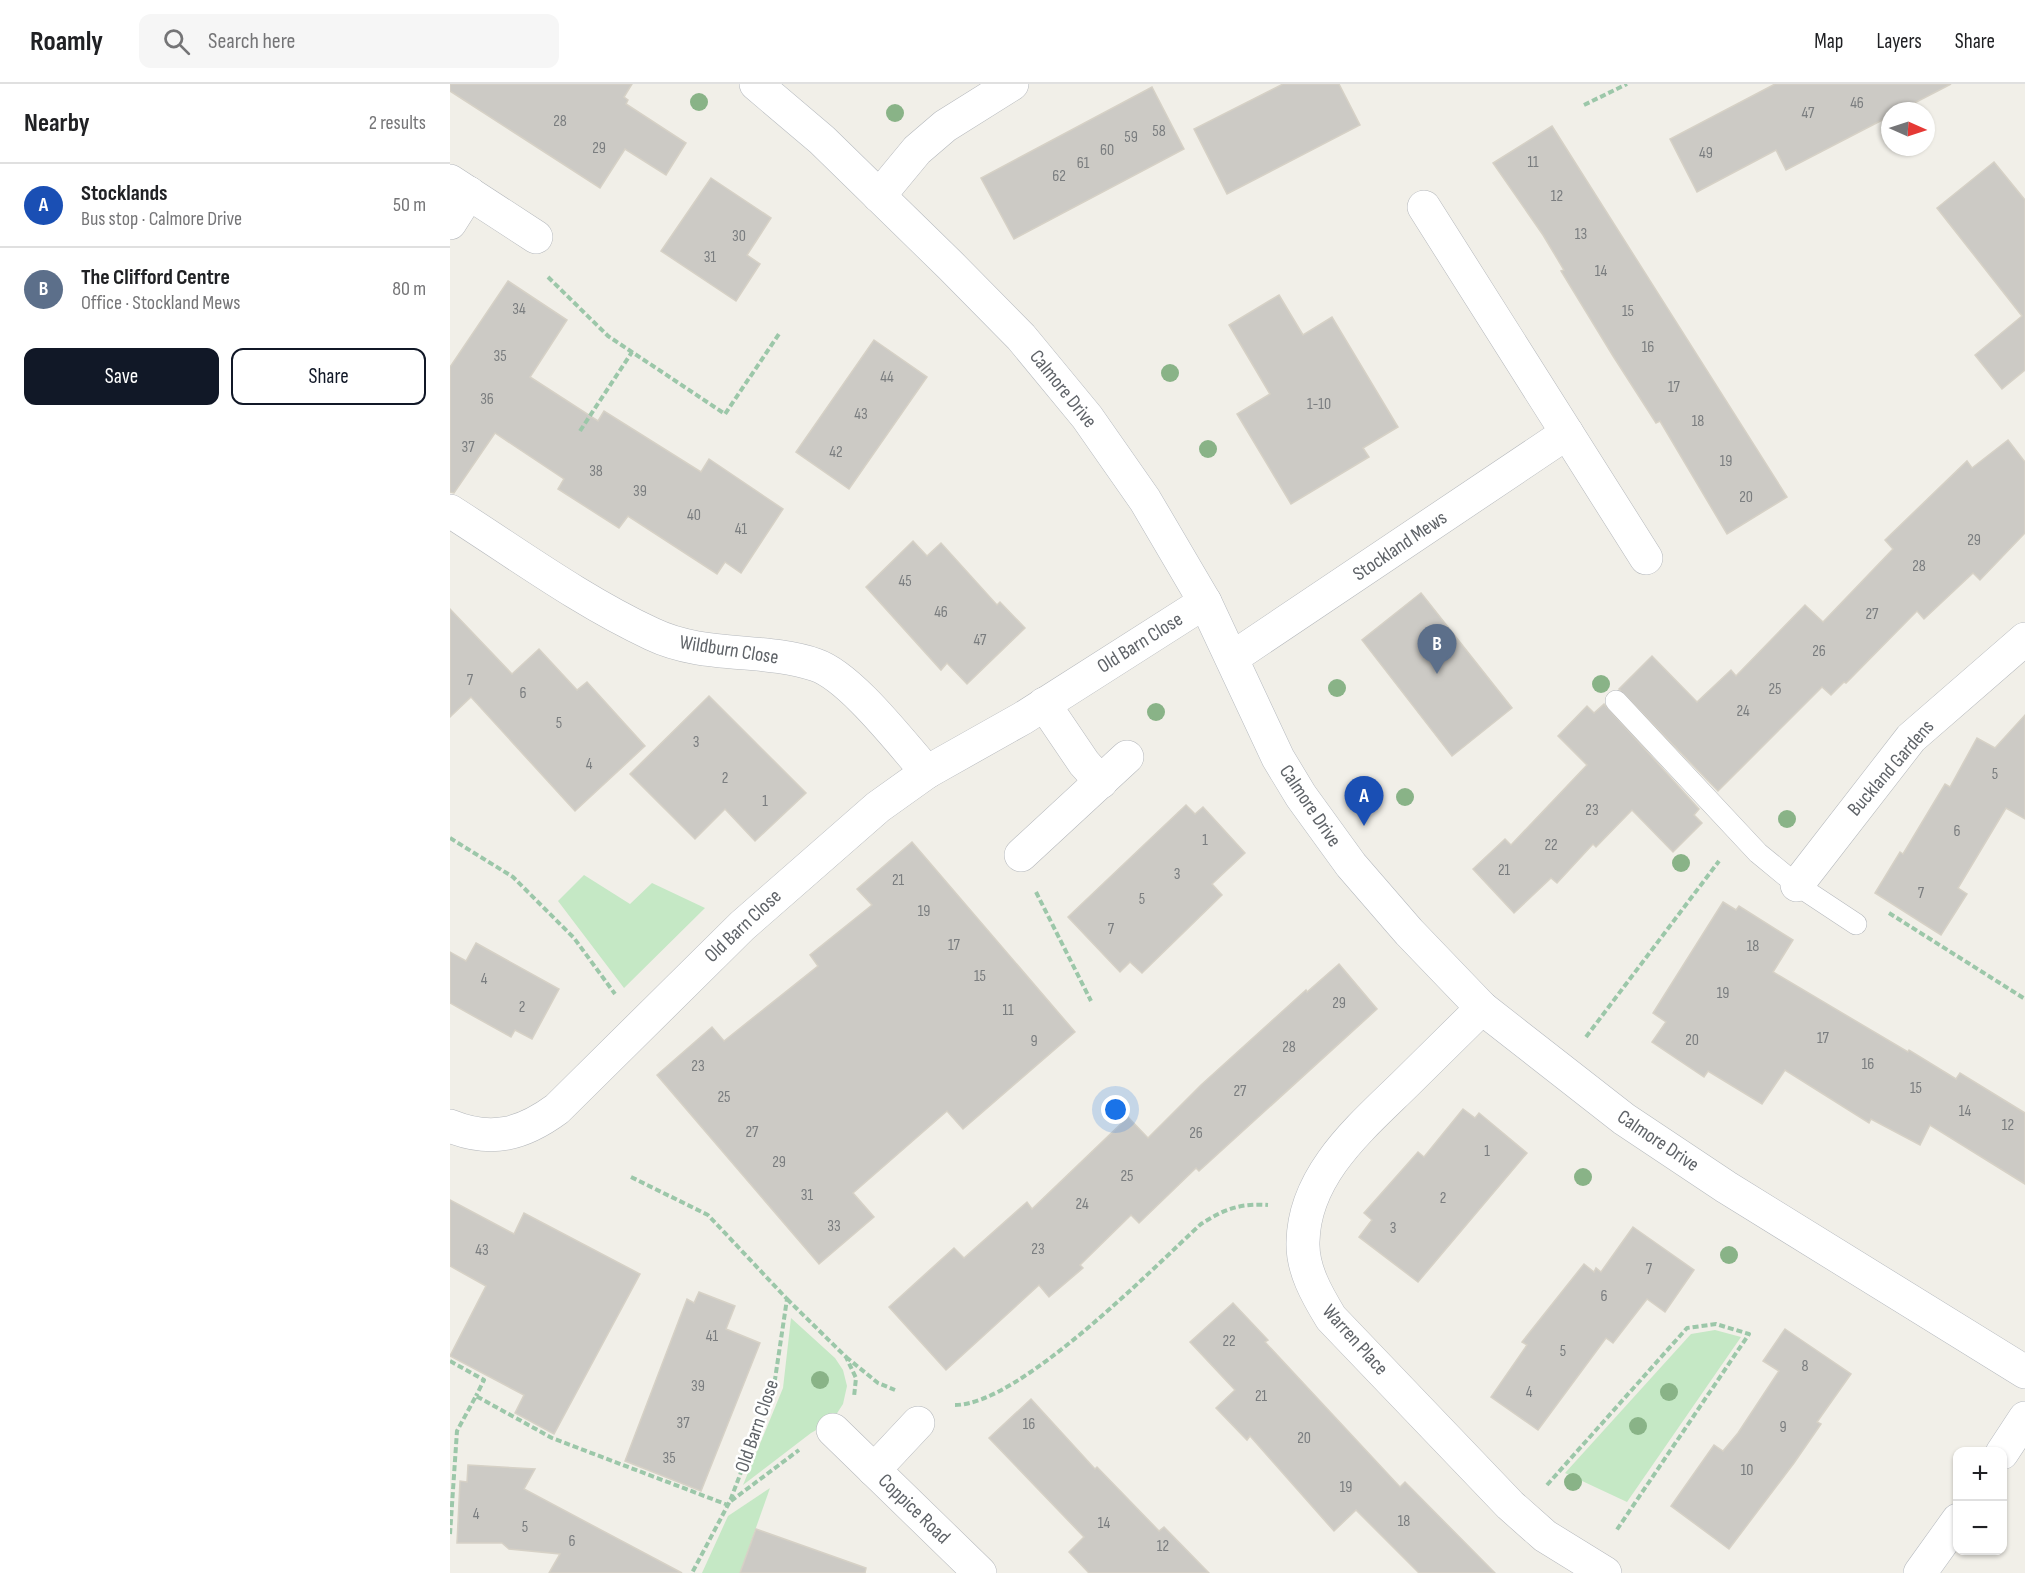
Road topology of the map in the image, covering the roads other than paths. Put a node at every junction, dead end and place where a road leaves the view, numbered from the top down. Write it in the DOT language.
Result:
graph roads {
  1 [pos="756,84"];
  2 [pos="1012,84"];
  3 [pos="459,187"];
  4 [pos="879,195"];
  5 [pos="1424,207"];
  6 [pos="450,223"];
  7 [pos="536,237"];
  8 [pos="1567,434"];
  9 [pos="450,511"];
  10 [pos="1646,558"];
  11 [pos="1205,602"];
  12 [pos="2025,639"];
  13 [pos="1232,657"];
  14 [pos="1616,701"];
  15 [pos="1044,704"];
  16 [pos="1127,757"];
  17 [pos="927,771"];
  18 [pos="1101,782"];
  19 [pos="1020,855"];
  20 [pos="1797,885"];
  21 [pos="1856,924"];
  22 [pos="1482,1008"];
  23 [pos="450,1126"];
  24 [pos="2025,1372"];
  25 [pos="2025,1418"];
  26 [pos="918,1424"];
  27 [pos="833,1430"];
  28 [pos="2006,1447"];
  29 [pos="874,1470"];
  30 [pos="1953,1527"];
  31 [pos="1598,1569"];
  32 [pos="981,1573"];
  33 [pos="1920,1573"];
  1 -- 4 [label="street, Calmore Drive"];
  2 -- 4 [label="street"];
  3 -- 6 [label="street"];
  3 -- 7 [label="street"];
  4 -- 11 [label="street, Calmore Drive"];
  5 -- 8 [label="street"];
  8 -- 10 [label="street"];
  8 -- 13 [label="street, Stockland Mews"];
  9 -- 17 [label="street, Wildburn Close"];
  11 -- 13 [label="street, Calmore Drive"];
  11 -- 15 [label="street, Old Barn Close"];
  12 -- 20 [label="street, Buckland Gardens"];
  13 -- 22 [label="street, Calmore Drive"];
  14 -- 20 [label="lane"];
  15 -- 17 [label="street, Old Barn Close"];
  15 -- 18 [label="street"];
  16 -- 18 [label="street"];
  17 -- 23 [label="street, Old Barn Close"];
  18 -- 19 [label="street"];
  20 -- 21 [label="lane"];
  22 -- 24 [label="street, Calmore Drive"];
  22 -- 31 [label="street, Warren Place"];
  25 -- 28 [label="street"];
  26 -- 29 [label="street, Coppice Road"];
  27 -- 29 [label="street, Coppice Road"];
  29 -- 32 [label="street, Coppice Road"];
  30 -- 33 [label="street"];
}
